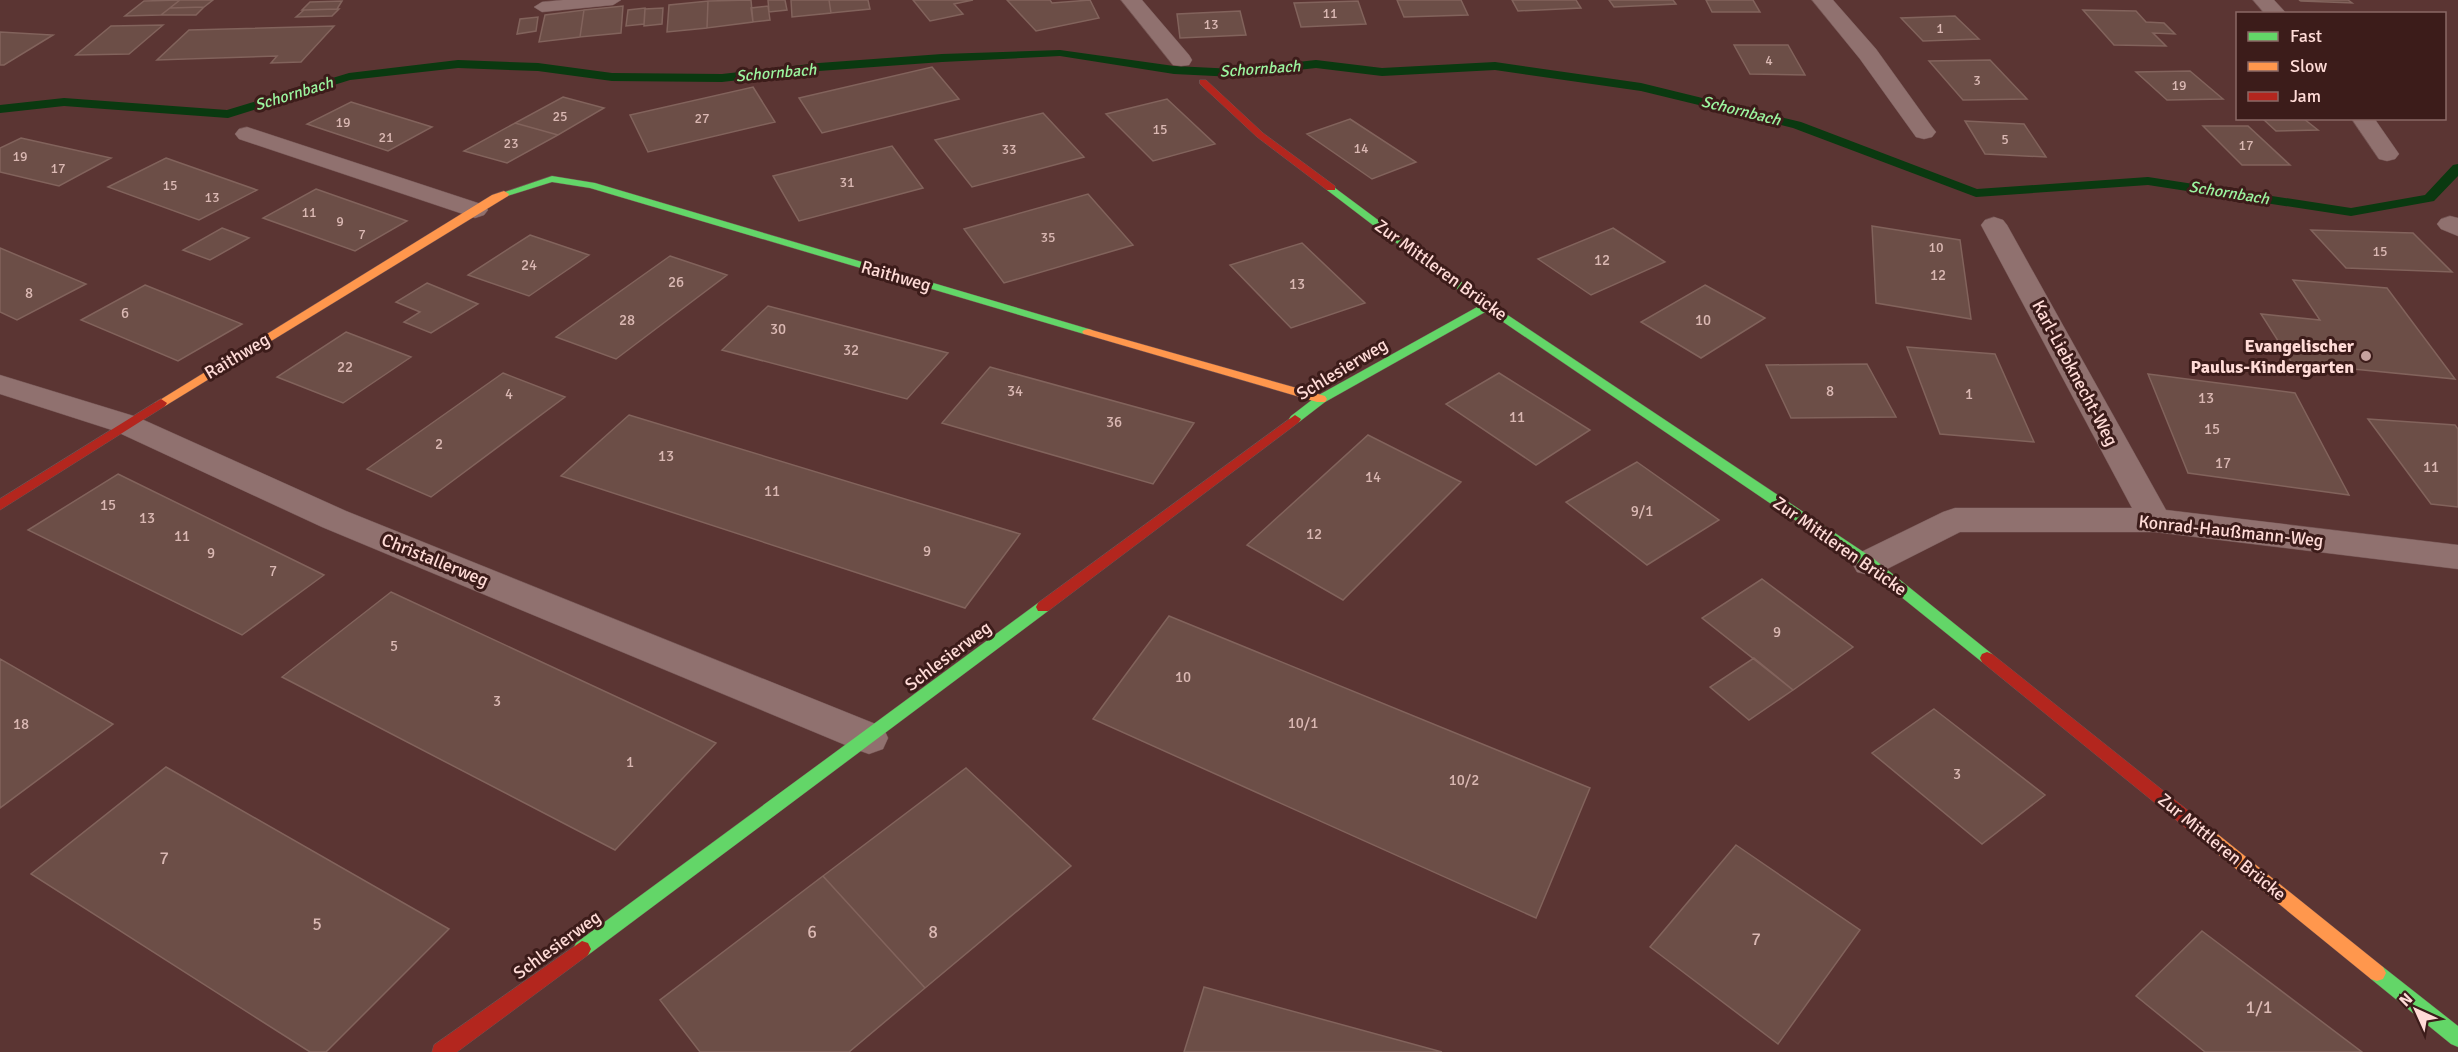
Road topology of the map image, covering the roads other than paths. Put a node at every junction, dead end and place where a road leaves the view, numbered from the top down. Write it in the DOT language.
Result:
graph roads {
  1 [pos="613,0"];
  2 [pos="1131,0"];
  3 [pos="1822,0"];
  4 [pos="2263,0"];
  5 [pos="542,7"];
  6 [pos="2275,12"];
  7 [pos="1181,60"];
  8 [pos="1203,82"];
  9 [pos="2363,120"];
  10 [pos="1924,132"];
  11 [pos="247,134"];
  12 [pos="2387,154"];
  13 [pos="475,210"];
  14 [pos="1994,225"];
  15 [pos="1487,306"];
  16 [pos="0,384"];
  17 [pos="1321,399"];
  18 [pos="126,424"];
  19 [pos="0,505"];
  20 [pos="2155,520"];
  21 [pos="2458,557"];
  22 [pos="1869,563"];
  23 [pos="869,738"];
  24 [pos="2458,1038"];
  25 [pos="441,1052"];
  1 -- 5 [label="lane"];
  2 -- 7 [label="street"];
  3 -- 10 [label="street"];
  4 -- 6 [label="street"];
  8 -- 15 [label="street, Zur Mittleren Brücke"];
  9 -- 12 [label="street"];
  11 -- 13 [label="street"];
  13 -- 17 [label="street, Raithweg"];
  13 -- 18 [label="street, Raithweg"];
  14 -- 20 [label="street, Karl-Liebknecht-Weg"];
  15 -- 17 [label="street, Schlesierweg"];
  15 -- 22 [label="street, Zur Mittleren Brücke"];
  16 -- 18 [label="street, Christallerweg"];
  17 -- 23 [label="street, Schlesierweg"];
  18 -- 19 [label="street, Raithweg"];
  18 -- 23 [label="street, Christallerweg"];
  20 -- 21 [label="street, Konrad-Haußmann-Weg"];
  20 -- 22 [label="street, Konrad-Haußmann-Weg"];
  22 -- 24 [label="street, Zur Mittleren Brücke"];
  23 -- 25 [label="street, Schlesierweg"];
}
